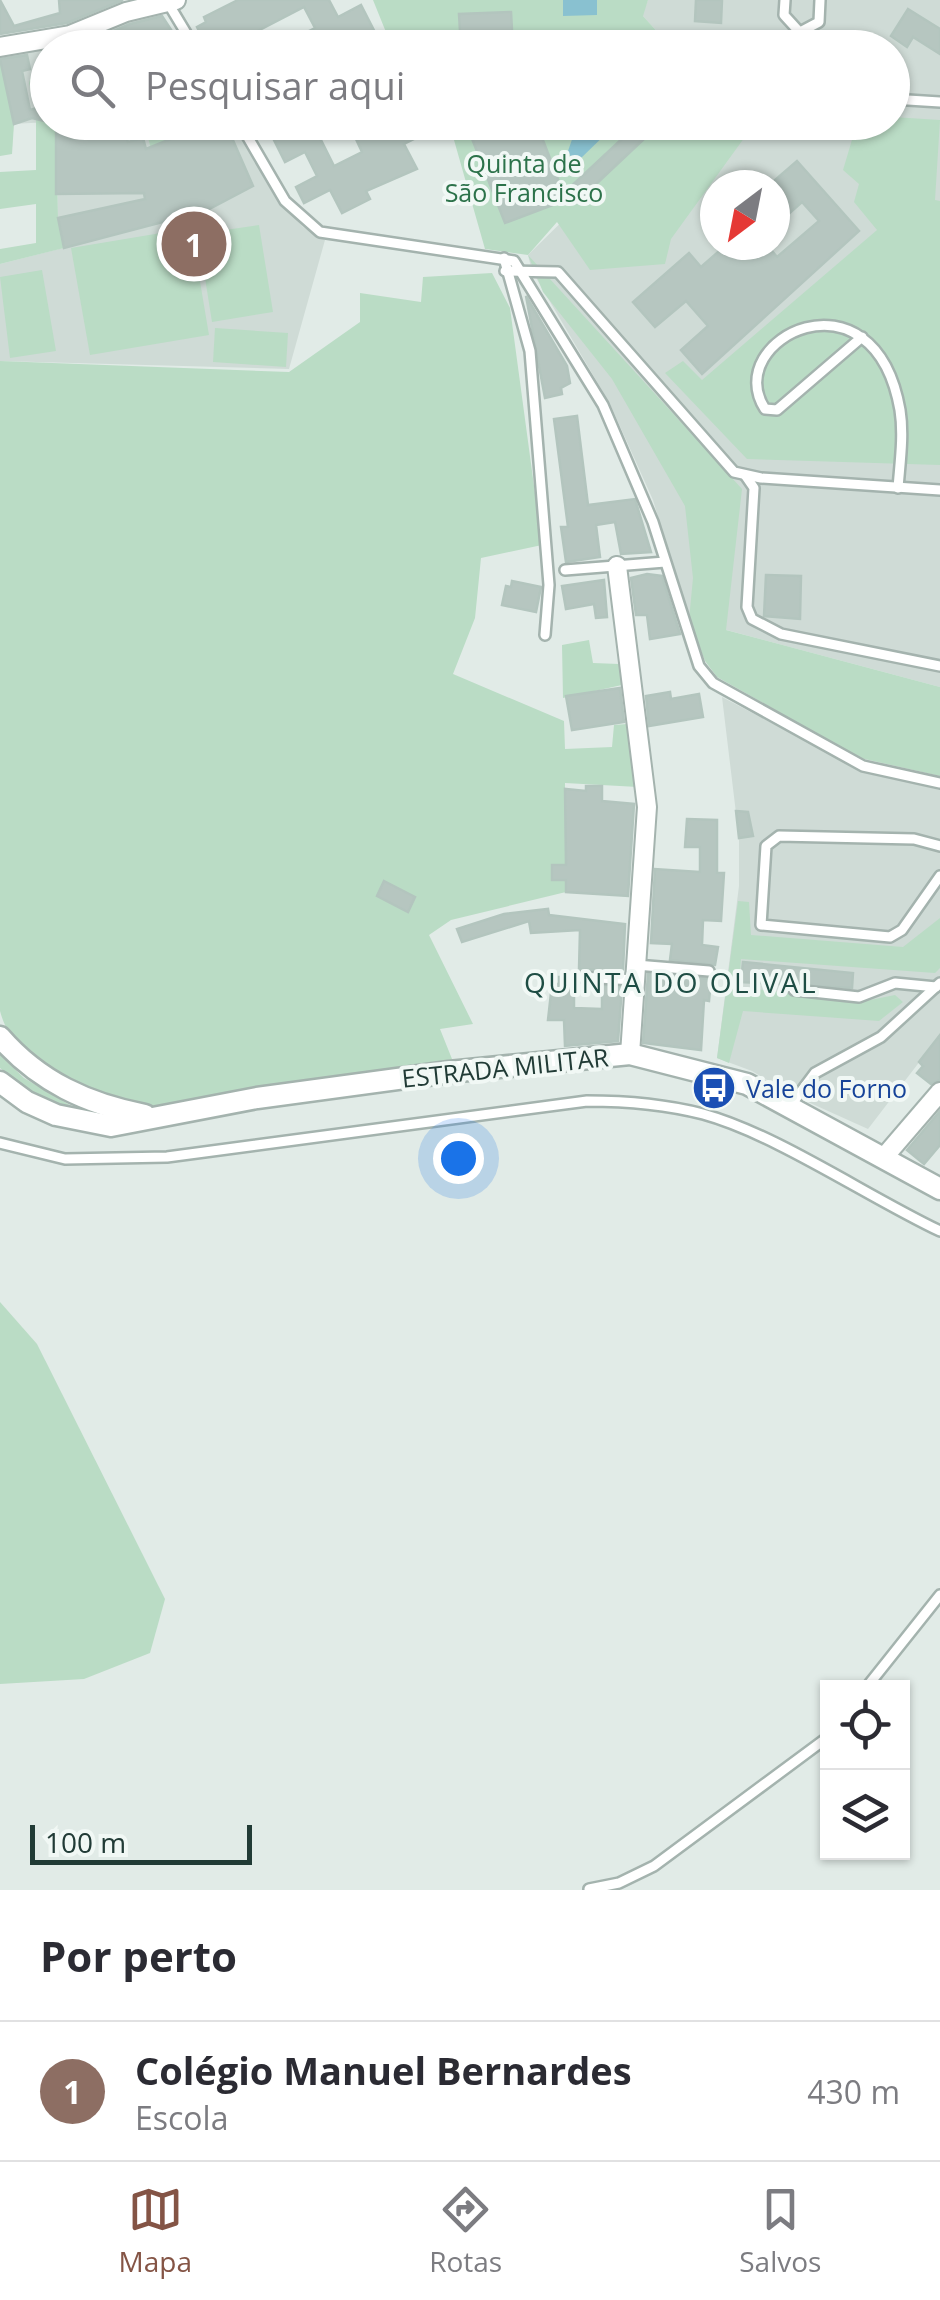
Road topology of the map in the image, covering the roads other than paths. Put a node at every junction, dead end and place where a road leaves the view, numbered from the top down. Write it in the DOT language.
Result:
graph roads {
  1 [pos="785,0"];
  2 [pos="820,0"];
  3 [pos="172,1"];
  4 [pos="82,30"];
  5 [pos="186,30"];
  6 [pos="801,30"];
  7 [pos="804,30"];
  8 [pos="30,42"];
  9 [pos="0,47"];
  10 [pos="910,100"];
  11 [pos="940,102"];
  12 [pos="249,140"];
  13 [pos="504,258"];
  14 [pos="506,271"];
  15 [pos="522,273"];
  16 [pos="862,337"];
  17 [pos="745,474"];
  18 [pos="898,488"];
  19 [pos="940,490"];
  20 [pos="666,562"];
  21 [pos="617,566"];
  22 [pos="565,570"];
  23 [pos="545,635"];
  24 [pos="940,666"];
  25 [pos="940,783"];
  26 [pos="940,846"];
  27 [pos="940,876"];
  28 [pos="709,971"];
  29 [pos="636,973"];
  30 [pos="579,977"];
  31 [pos="938,985"];
  32 [pos="794,990"];
  33 [pos="0,1037"];
  34 [pos="630,1054"];
  35 [pos="0,1082"];
  36 [pos="940,1092"];
  37 [pos="790,1105"];
  38 [pos="162,1118"];
  39 [pos="0,1143"];
  40 [pos="885,1156"];
  41 [pos="940,1189"];
  42 [pos="940,1231"];
  43 [pos="940,1594"];
  44 [pos="872,1680"];
  45 [pos="820,1743"];
  46 [pos="590,1889"];
  1 -- 6 [label="lane"];
  2 -- 7 [label="lane"];
  3 -- 4 [label="street"];
  3 -- 5 [label="lane"];
  8 -- 9 [label="street"];
  10 -- 11 [label="lane"];
  12 -- 13 [label="lane"];
  13 -- 14 [label="lane"];
  13 -- 15 [label="lane"];
  14 -- 15 [label="lane"];
  14 -- 23 [label="lane"];
  15 -- 17 [label="lane"];
  15 -- 20 [label="lane"];
  16 -- 16 [label="lane"];
  16 -- 18 [label="lane"];
  17 -- 18 [label="lane"];
  17 -- 24 [label="lane"];
  18 -- 19 [label="lane"];
  20 -- 21 [label="lane"];
  20 -- 25 [label="lane"];
  21 -- 22 [label="lane"];
  21 -- 29 [label="street"];
  26 -- 27 [label="lane"];
  28 -- 29 [label="lane"];
  29 -- 30 [label="lane"];
  29 -- 34 [label="street"];
  31 -- 32 [label="lane"];
  31 -- 37 [label="lane"];
  33 -- 38 [label="street, ESTRADA MILITAR"];
  34 -- 37 [label="street, ESTRADA MILITAR"];
  34 -- 38 [label="street, ESTRADA MILITAR"];
  35 -- 38 [label="street, ESTRADA MILITAR"];
  36 -- 40 [label="street"];
  37 -- 40 [label="street, ESTRADA MILITAR"];
  39 -- 42 [label="lane"];
  40 -- 41 [label="street, ESTRADA MILITAR"];
  43 -- 44 [label="lane"];
  45 -- 46 [label="lane"];
}
